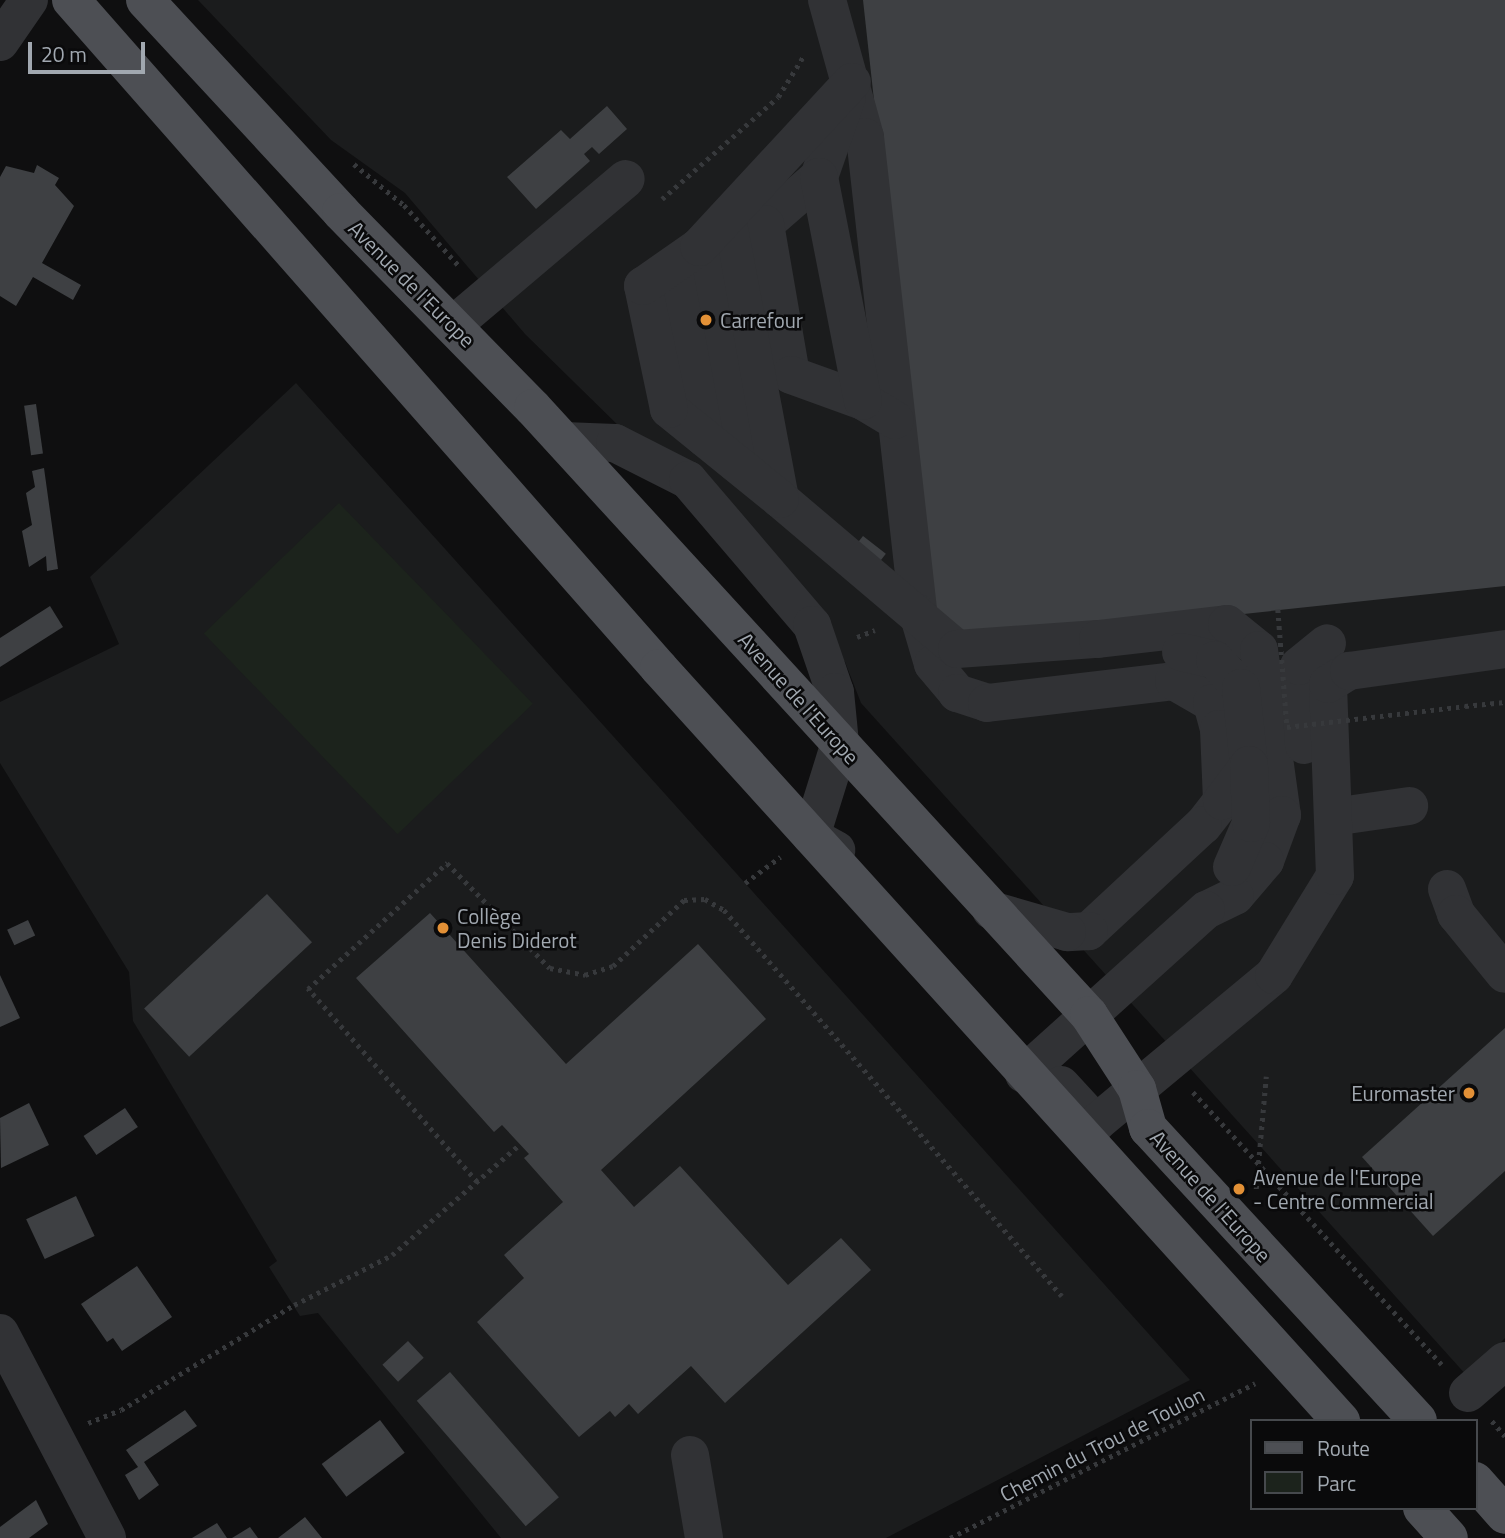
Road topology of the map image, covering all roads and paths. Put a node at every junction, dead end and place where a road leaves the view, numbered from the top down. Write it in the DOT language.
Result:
graph roads {
  1 [pos="29,0"];
  2 [pos="71,0"];
  3 [pos="145,0"];
  4 [pos="828,7"];
  5 [pos="0,42"];
  6 [pos="852,82"];
  7 [pos="626,178"];
  8 [pos="807,188"];
  9 [pos="652,207"];
  10 [pos="727,218"];
  11 [pos="686,257"];
  12 [pos="458,330"];
  13 [pos="864,404"];
  14 [pos="564,441"];
  15 [pos="737,464"];
  16 [pos="780,499"];
  17 [pos="910,607"];
  18 [pos="1278,610"];
  19 [pos="1327,643"];
  20 [pos="1505,649"];
  21 [pos="820,651"];
  22 [pos="1181,652"];
  23 [pos="1505,702"];
  24 [pos="840,743"];
  25 [pos="1249,765"];
  26 [pos="1222,801"];
  27 [pos="1409,806"];
  28 [pos="1333,817"];
  29 [pos="799,844"];
  30 [pos="746,883"];
  31 [pos="1447,889"];
  32 [pos="991,910"];
  33 [pos="1206,910"];
  34 [pos="1315,912"];
  35 [pos="1505,974"];
  36 [pos="1089,1015"];
  37 [pos="1032,1067"];
  38 [pos="1266,1076"];
  39 [pos="1137,1090"];
  40 [pos="520,1144"];
  41 [pos="477,1182"];
  42 [pos="1224,1213"];
  43 [pos="1062,1296"];
  44 [pos="0,1333"];
  45 [pos="1505,1361"];
  46 [pos="1262,1379"];
  47 [pos="1468,1393"];
  48 [pos="1339,1419"];
  49 [pos="1416,1419"];
  50 [pos="54,1436"];
  51 [pos="690,1455"];
  52 [pos="1477,1483"];
  53 [pos="1424,1510"];
  54 [pos="1505,1515"];
  55 [pos="107,1538"];
  56 [pos="704,1538"];
  57 [pos="950,1538"];
  58 [pos="1449,1538"];
  1 -- 5 [label="street"];
  2 -- 29 [label="main road"];
  3 -- 12 [label="main road, Avenue de l'Europe"];
  4 -- 6 [label="street"];
  4 -- 9 [label="path"];
  6 -- 8 [label="street"];
  6 -- 10 [label="street"];
  6 -- 13 [label="street"];
  7 -- 12 [label="street"];
  8 -- 13 [label="street"];
  8 -- 13 [label="street"];
  10 -- 11 [label="street"];
  10 -- 16 [label="street"];
  11 -- 15 [label="street"];
  11 -- 15 [label="street"];
  12 -- 14 [label="main road, Avenue de l'Europe"];
  13 -- 17 [label="street"];
  14 -- 21 [label="street"];
  14 -- 24 [label="main road, Avenue de l'Europe"];
  15 -- 16 [label="street"];
  16 -- 17 [label="street"];
  17 -- 21 [label="path"];
  17 -- 26 [label="street"];
  17 -- 33 [label="street"];
  18 -- 23 [label="path, bridge"];
  19 -- 34 [label="street"];
  20 -- 28 [label="street"];
  21 -- 24 [label="street"];
  22 -- 25 [label="street"];
  24 -- 29 [label="street"];
  24 -- 32 [label="main road, Avenue de l'Europe"];
  25 -- 26 [label="street"];
  25 -- 33 [label="street"];
  26 -- 32 [label="street"];
  27 -- 28 [label="street"];
  28 -- 34 [label="street"];
  29 -- 30 [label="path"];
  29 -- 37 [label="main road"];
  31 -- 35 [label="street"];
  32 -- 36 [label="main road, Avenue de l'Europe"];
  33 -- 36 [label="street"];
  34 -- 39 [label="street"];
  36 -- 37 [label="street"];
  36 -- 39 [label="main road, Avenue de l'Europe"];
  37 -- 39 [label="street"];
  37 -- 48 [label="main road"];
  38 -- 42 [label="path"];
  39 -- 42 [label="main road, Avenue de l'Europe"];
  40 -- 41 [label="path"];
  41 -- 43 [label="path"];
  41 -- 50 [label="path"];
  42 -- 49 [label="main road, Avenue de l'Europe"];
  44 -- 50 [label="street"];
  45 -- 47 [label="street"];
  46 -- 57 [label="path, Chemin du Trou de Toulon"];
  50 -- 55 [label="street"];
  51 -- 56 [label="street"];
  52 -- 54 [label="main road"];
  53 -- 58 [label="main road"];
}
